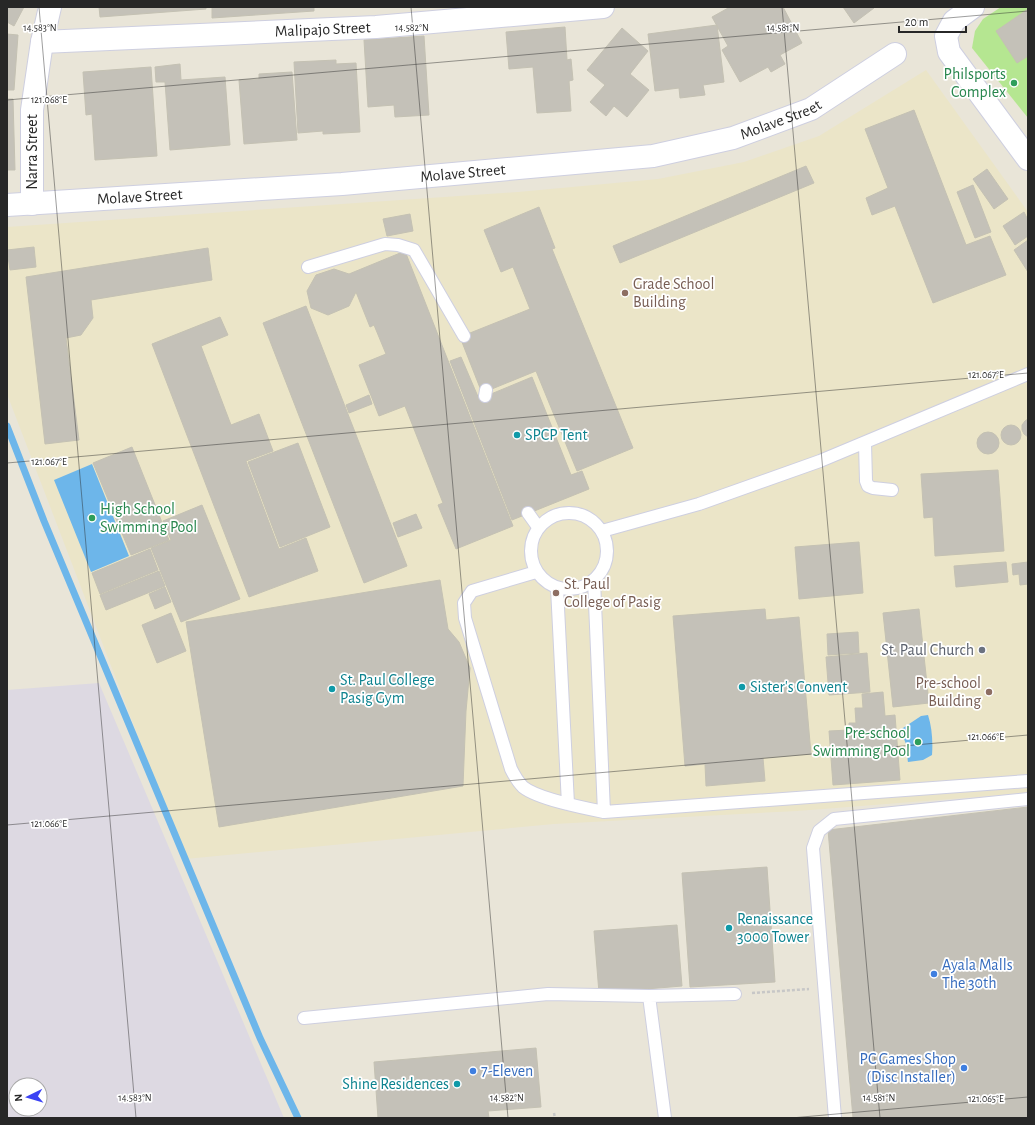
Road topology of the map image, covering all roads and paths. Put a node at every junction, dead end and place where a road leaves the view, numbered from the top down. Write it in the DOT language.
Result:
graph roads {
  1 [pos="50,7"];
  2 [pos="603,7"];
  3 [pos="973,7"];
  4 [pos="42,42"];
  5 [pos="896,54"];
  6 [pos="1028,159"];
  7 [pos="32,204"];
  8 [pos="7,206"];
  9 [pos="308,267"];
  10 [pos="464,336"];
  11 [pos="1028,374"];
  12 [pos="865,443"];
  13 [pos="892,490"];
  14 [pos="528,513"];
  15 [pos="538,527"];
  16 [pos="602,531"];
  17 [pos="536,572"];
  18 [pos="594,580"];
  19 [pos="557,588"];
  20 [pos="1028,781"];
  21 [pos="1028,799"];
  22 [pos="568,804"];
  23 [pos="604,812"];
  24 [pos="823,988"];
  25 [pos="735,994"];
  26 [pos="649,996"];
  27 [pos="304,1018"];
  28 [pos="554,1113"];
  29 [pos="554,1118"];
  30 [pos="665,1118"];
  31 [pos="834,1118"];
  1 -- 4 [label="street, Narra Street"];
  2 -- 4 [label="street, Malipajo Street"];
  3 -- 6 [label="street"];
  4 -- 7 [label="street, Narra Street"];
  5 -- 7 [label="street, Molave Street"];
  7 -- 8 [label="street, Molave Street"];
  9 -- 10 [label="lane"];
  11 -- 12 [label="lane"];
  12 -- 13 [label="lane"];
  12 -- 16 [label="lane"];
  14 -- 15 [label="lane"];
  15 -- 16 [label="lane"];
  15 -- 17 [label="lane"];
  16 -- 18 [label="lane"];
  17 -- 19 [label="lane"];
  17 -- 22 [label="lane"];
  18 -- 19 [label="lane"];
  18 -- 23 [label="lane"];
  19 -- 22 [label="lane"];
  20 -- 23 [label="lane"];
  21 -- 24 [label="lane"];
  22 -- 23 [label="lane"];
  24 -- 25 [label="path"];
  24 -- 31 [label="lane"];
  25 -- 26 [label="lane"];
  26 -- 27 [label="lane"];
  26 -- 30 [label="lane"];
  28 -- 29 [label="path"];
}
